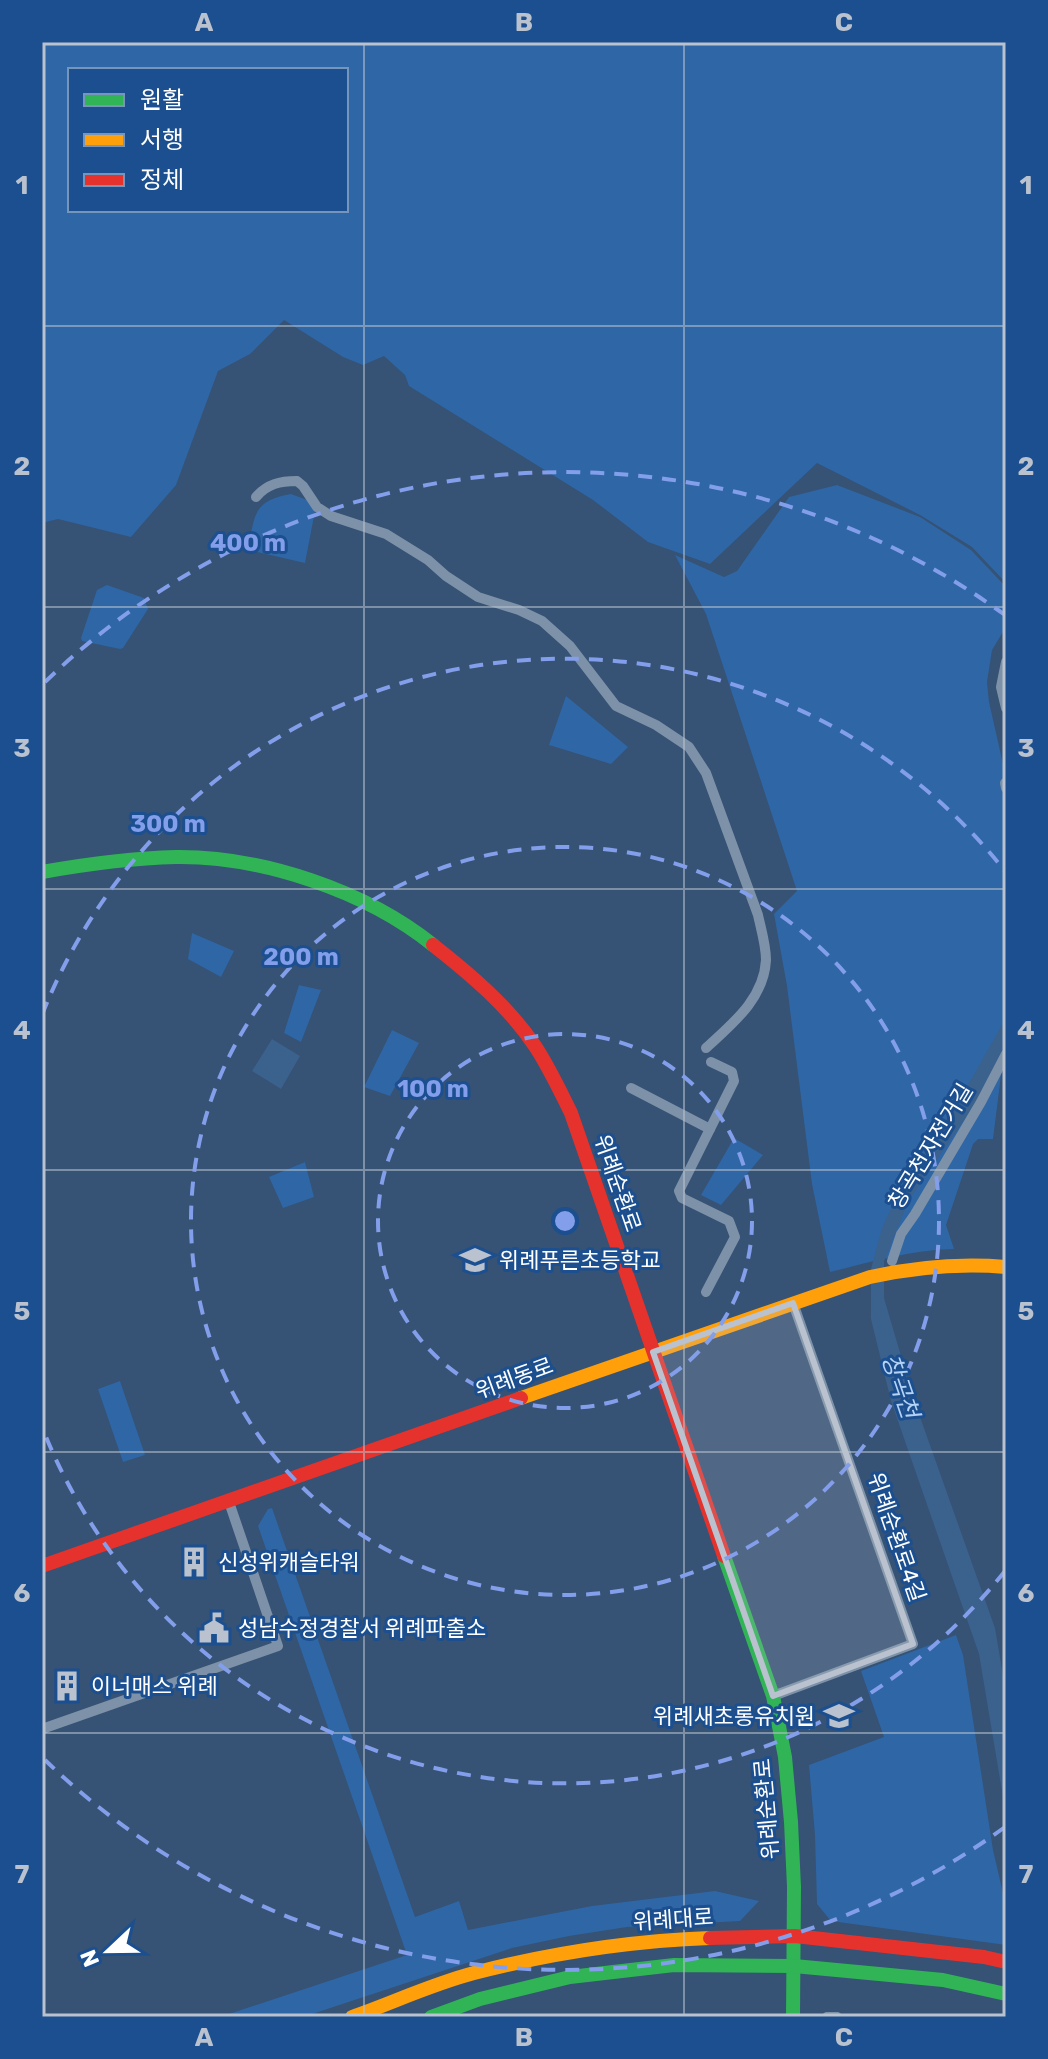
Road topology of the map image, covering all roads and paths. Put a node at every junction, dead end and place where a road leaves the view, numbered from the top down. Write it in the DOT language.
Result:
graph roads {
  1 [pos="256,497"];
  2 [pos="1006,662"];
  3 [pos="1006,708"];
  4 [pos="42,872"];
  5 [pos="706,1048"];
  6 [pos="1006,1054"];
  7 [pos="711,1062"];
  8 [pos="631,1088"];
  9 [pos="710,1129"];
  10 [pos="892,1261"];
  11 [pos="1006,1267"];
  12 [pos="706,1292"];
  13 [pos="793,1303"];
  14 [pos="653,1352"];
  15 [pos="229,1502"];
  16 [pos="42,1566"];
  17 [pos="773,1696"];
  18 [pos="42,1729"];
  19 [pos="795,1936"];
  20 [pos="1006,1962"];
  21 [pos="794,1966"];
  22 [pos="1006,1994"];
  23 [pos="352,2017"];
  24 [pos="431,2017"];
  25 [pos="793,2017"];
  26 [pos="827,2017"];
  27 [pos="837,2017"];
  1 -- 5 [label="street"];
  2 -- 3 [label="street"];
  4 -- 14 [label="street, 위례순환로"];
  6 -- 10 [label="street, 창곡천자전거길"];
  7 -- 9 [label="street"];
  8 -- 9 [label="street"];
  9 -- 12 [label="street"];
  11 -- 13 [label="street, 위례동로"];
  13 -- 14 [label="street, 위례동로"];
  13 -- 17 [label="street, 위례순환로4길"];
  14 -- 15 [label="street, 위례동로"];
  14 -- 17 [label="street, 위례순환로"];
  15 -- 16 [label="street, 위례동로"];
  15 -- 18 [label="street"];
  17 -- 19 [label="street, 위례순환로"];
  19 -- 20 [label="street, 위례대로"];
  19 -- 21 [label="street, 위례순환로"];
  19 -- 23 [label="street, 위례대로"];
  21 -- 22 [label="street, 위례대로"];
  21 -- 24 [label="street, 위례대로"];
  21 -- 25 [label="street, 위례순환로"];
  26 -- 27 [label="street"];
}
